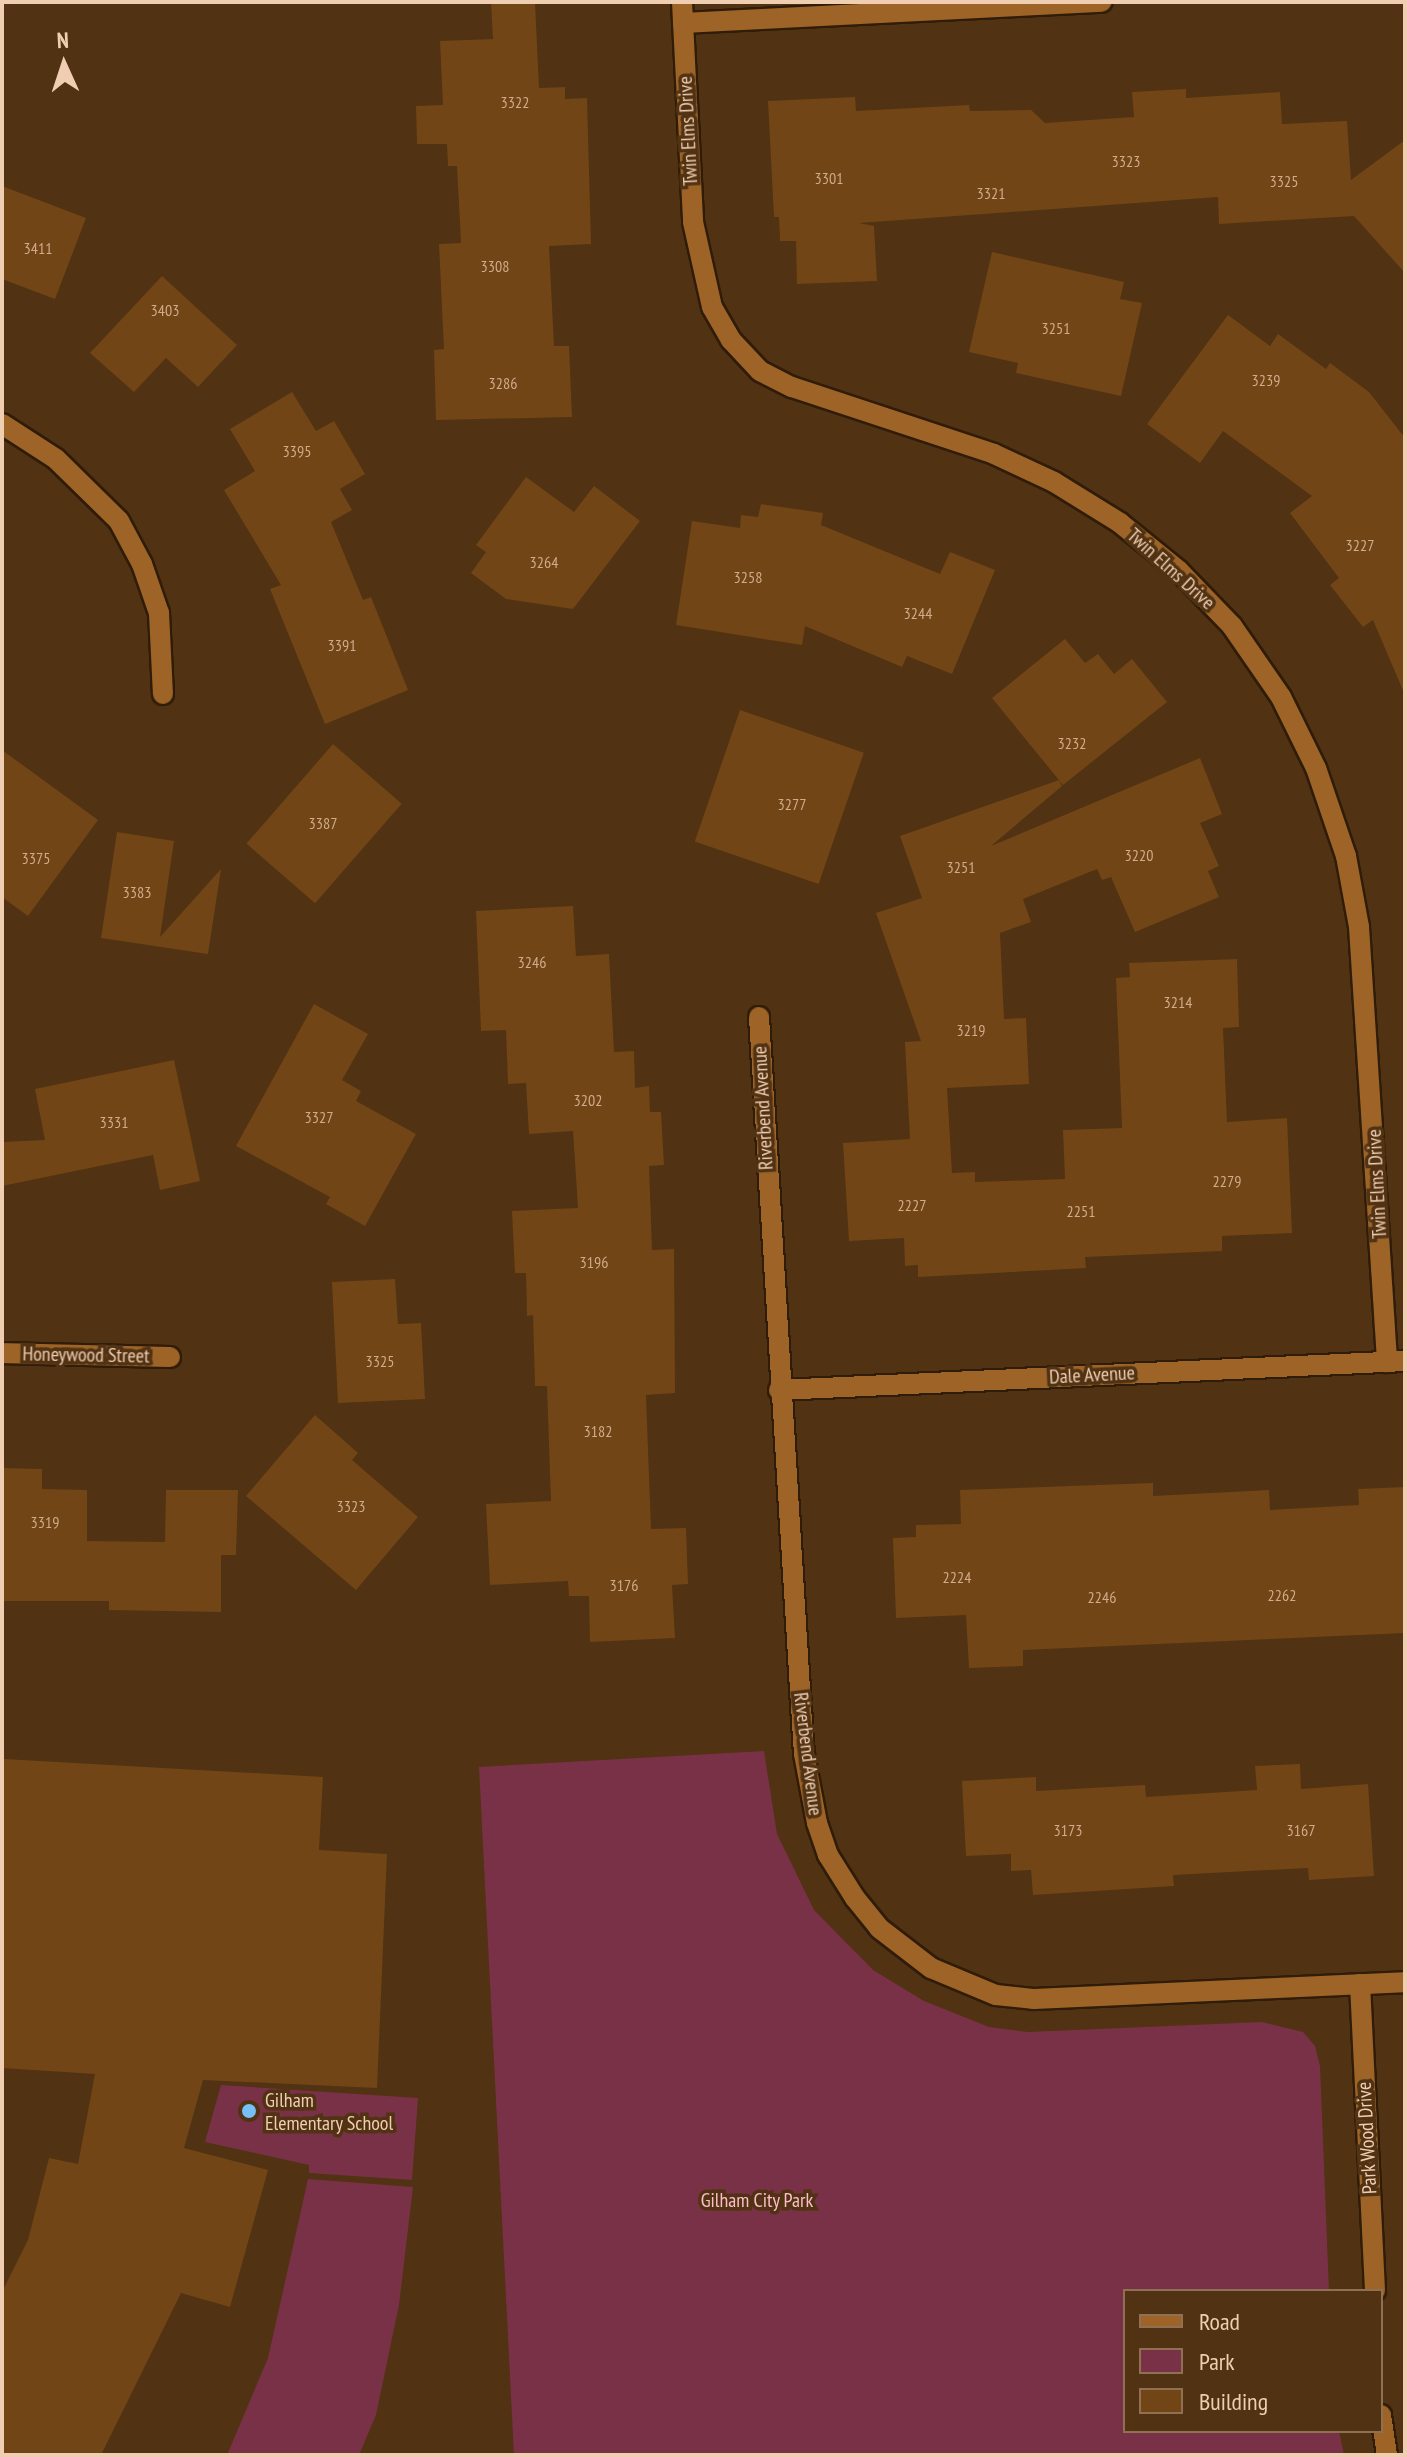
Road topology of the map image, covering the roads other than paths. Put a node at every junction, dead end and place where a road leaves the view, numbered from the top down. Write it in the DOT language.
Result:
graph roads {
  1 [pos="682,2"];
  2 [pos="1101,2"];
  3 [pos="683,23"];
  4 [pos="2,424"];
  5 [pos="163,694"];
  6 [pos="759,1017"];
  7 [pos="2,1353"];
  8 [pos="170,1357"];
  9 [pos="1396,1361"];
  10 [pos="779,1390"];
  11 [pos="1405,1982"];
  12 [pos="1360,1984"];
  13 [pos="1375,2289"];
  14 [pos="1383,2428"];
  15 [pos="1387,2455"];
  1 -- 3 [label="street, Twin Elms Drive"];
  2 -- 3 [label="street"];
  3 -- 9 [label="street, Twin Elms Drive"];
  4 -- 5 [label="street"];
  6 -- 10 [label="street, Riverbend Avenue"];
  7 -- 8 [label="street, Honeywood Street"];
  9 -- 10 [label="street, Dale Avenue"];
  10 -- 12 [label="street, Riverbend Avenue"];
  11 -- 12 [label="street, Riverbend Avenue"];
  12 -- 13 [label="street, Park Wood Drive"];
  14 -- 15 [label="street"];
}
